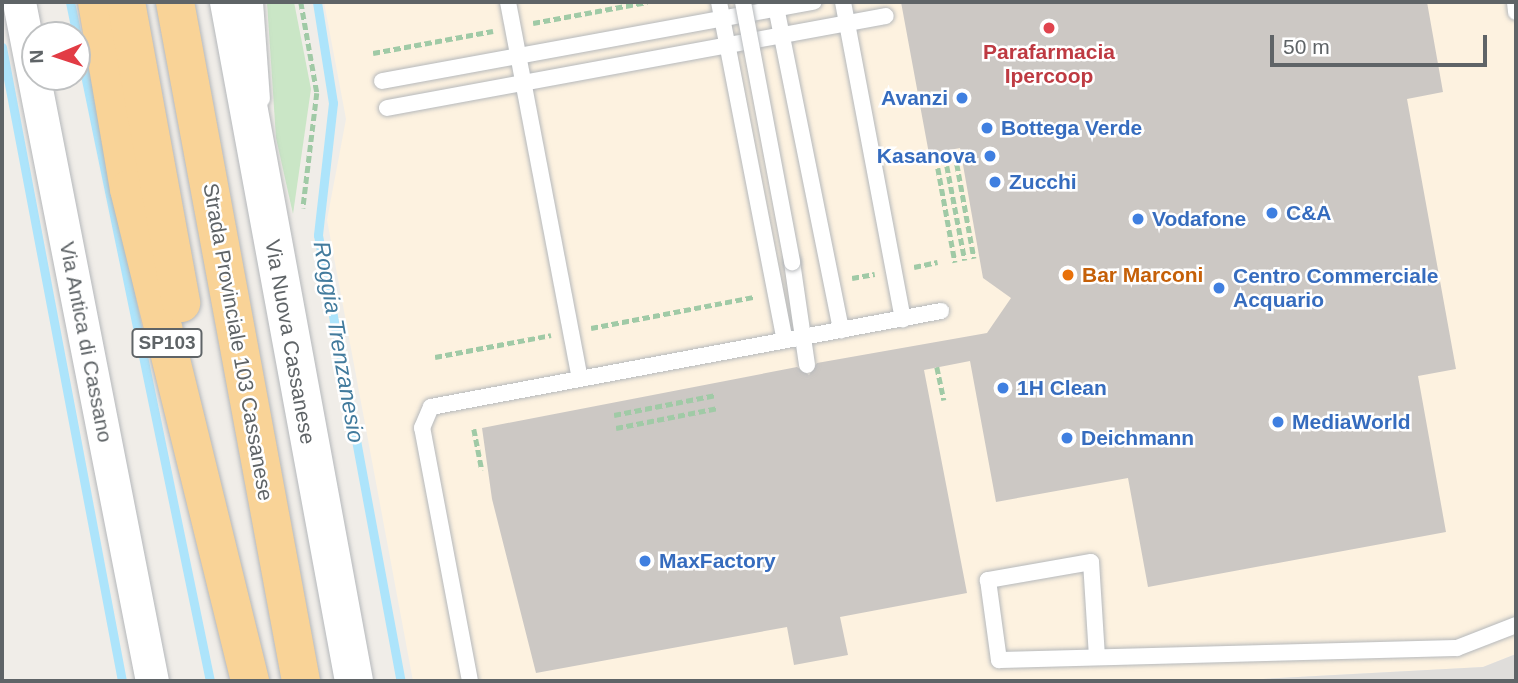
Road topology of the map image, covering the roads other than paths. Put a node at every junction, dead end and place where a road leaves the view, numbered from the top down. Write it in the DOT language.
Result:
graph roads {
  1 [pos="19,2"];
  2 [pos="97,2"];
  3 [pos="126,2"];
  4 [pos="176,2"];
  5 [pos="229,2"];
  6 [pos="255,2"];
  7 [pos="508,2"];
  8 [pos="719,2"];
  9 [pos="743,2"];
  10 [pos="814,2"];
  11 [pos="843,2"];
  12 [pos="1515,2"];
  13 [pos="776,5"];
  14 [pos="1516,12"];
  15 [pos="887,16"];
  16 [pos="723,18"];
  17 [pos="847,24"];
  18 [pos="783,36"];
  19 [pos="728,46"];
  20 [pos="518,56"];
  21 [pos="382,80"];
  22 [pos="523,83"];
  23 [pos="387,108"];
  24 [pos="259,164"];
  25 [pos="941,312"];
  26 [pos="903,318"];
  27 [pos="841,330"];
  28 [pos="806,337"];
  29 [pos="785,340"];
  30 [pos="807,365"];
  31 [pos="580,378"];
  32 [pos="1516,625"];
  33 [pos="1097,657"];
  34 [pos="152,681"];
  35 [pos="250,681"];
  36 [pos="301,681"];
  37 [pos="354,681"];
  38 [pos="470,681"];
  1 -- 34 [label="street, Via Antica di Cassano"];
  2 -- 35 [label="highway, SP103"];
  3 -- 35 [label="highway, SP103"];
  4 -- 36 [label="highway, Strada Provinciale 103 Cassanese / SP103"];
  5 -- 24 [label="street, Via Nuova Cassanese"];
  6 -- 24 [label="lane"];
  7 -- 20 [label="lane"];
  8 -- 16 [label="lane"];
  9 -- 28 [label="lane, bridge"];
  10 -- 13 [label="lane"];
  11 -- 17 [label="lane"];
  12 -- 14 [label="lane"];
  13 -- 16 [label="lane"];
  13 -- 18 [label="lane"];
  15 -- 17 [label="lane"];
  16 -- 19 [label="lane"];
  16 -- 20 [label="lane"];
  17 -- 18 [label="lane"];
  17 -- 26 [label="lane"];
  18 -- 19 [label="lane"];
  18 -- 27 [label="lane"];
  19 -- 22 [label="lane"];
  19 -- 29 [label="lane"];
  20 -- 21 [label="lane"];
  20 -- 22 [label="lane"];
  22 -- 23 [label="lane"];
  22 -- 31 [label="lane"];
  24 -- 37 [label="street, Via Nuova Cassanese"];
  25 -- 26 [label="lane"];
  26 -- 27 [label="lane"];
  27 -- 28 [label="lane"];
  28 -- 29 [label="lane"];
  28 -- 30 [label="lane"];
  29 -- 31 [label="lane"];
  31 -- 38 [label="lane"];
  32 -- 33 [label="lane"];
  33 -- 33 [label="lane"];
}
